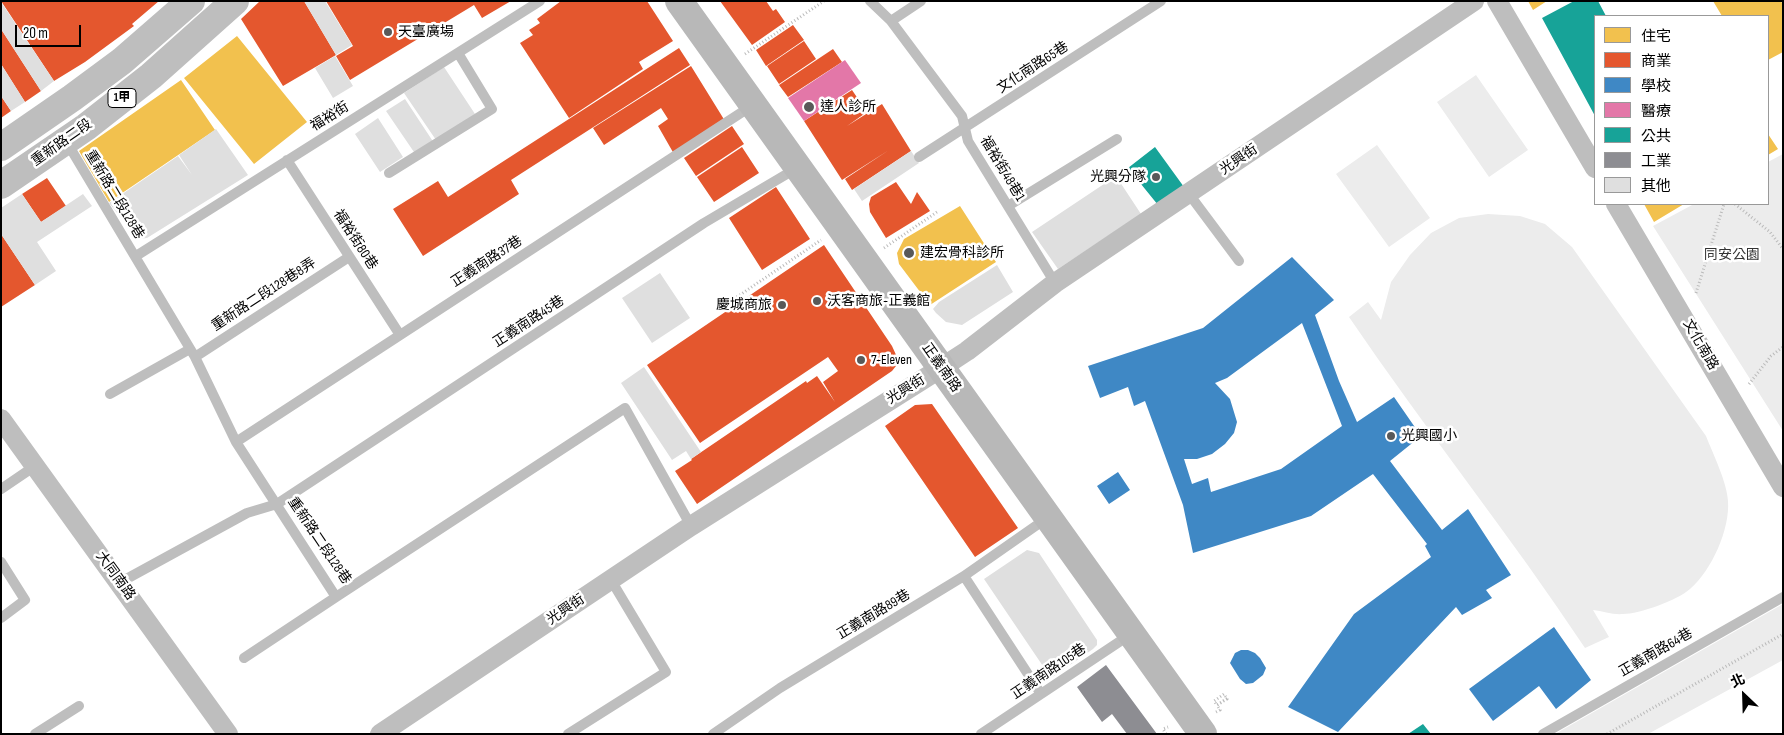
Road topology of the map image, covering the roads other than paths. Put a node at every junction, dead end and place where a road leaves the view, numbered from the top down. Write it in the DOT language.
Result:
graph roads {
  1 [pos="191,1"];
  2 [pos="235,1"];
  3 [pos="540,1"];
  4 [pos="678,1"];
  5 [pos="870,1"];
  6 [pos="920,1"];
  7 [pos="1162,1"];
  8 [pos="1474,1"];
  9 [pos="1497,1"];
  10 [pos="891,21"];
  11 [pos="458,53"];
  12 [pos="753,105"];
  13 [pos="965,128"];
  14 [pos="1117,139"];
  15 [pos="66,141"];
  16 [pos="1,146"];
  17 [pos="919,157"];
  18 [pos="287,160"];
  19 [pos="1594,166"];
  20 [pos="798,167"];
  21 [pos="389,173"];
  22 [pos="1,186"];
  23 [pos="1189,194"];
  24 [pos="1617,205"];
  25 [pos="1008,206"];
  26 [pos="136,256"];
  27 [pos="349,257"];
  28 [pos="1239,260"];
  29 [pos="1055,283"];
  30 [pos="400,335"];
  31 [pos="192,353"];
  32 [pos="941,368"];
  33 [pos="110,394"];
  34 [pos="1,419"];
  35 [pos="236,442"];
  36 [pos="35,466"];
  37 [pos="1783,487"];
  38 [pos="1,489"];
  39 [pos="278,504"];
  40 [pos="1047,518"];
  41 [pos="691,526"];
  42 [pos="1,562"];
  43 [pos="964,576"];
  44 [pos="611,580"];
  45 [pos="119,583"];
  46 [pos="336,597"];
  47 [pos="1783,597"];
  48 [pos="1,618"];
  49 [pos="1132,633"];
  50 [pos="244,658"];
  51 [pos="1041,694"];
  52 [pos="78,706"];
  53 [pos="35,734"];
  54 [pos="228,734"];
  55 [pos="380,734"];
  56 [pos="568,734"];
  57 [pos="713,734"];
  58 [pos="981,734"];
  59 [pos="1204,734"];
  60 [pos="1543,734"];
  1 -- 16 [label="main road, 1甲"];
  2 -- 15 [label="main road, 重新路二段 / 1甲"];
  3 -- 11 [label="lane, 福裕街"];
  4 -- 12 [label="street, 正義南路"];
  5 -- 10 [label="lane, 福裕街48巷1"];
  6 -- 10 [label="lane"];
  7 -- 13 [label="lane, 文化南路65巷"];
  8 -- 23 [label="street, 光興街"];
  9 -- 19 [label="street"];
  10 -- 13 [label="lane, 福裕街48巷1"];
  11 -- 18 [label="lane, 福裕街"];
  11 -- 21 [label="lane"];
  12 -- 20 [label="street, 正義南路"];
  12 -- 30 [label="lane, 正義南路37巷"];
  13 -- 17 [label="lane, 文化南路65巷"];
  13 -- 25 [label="lane, 福裕街48巷1"];
  14 -- 25 [label="lane"];
  15 -- 22 [label="main road, 重新路二段 / 1甲"];
  15 -- 26 [label="lane, 重新路二段128巷"];
  18 -- 26 [label="lane, 福裕街"];
  18 -- 27 [label="lane, 福裕街80巷"];
  20 -- 32 [label="street, 正義南路"];
  20 -- 39 [label="lane, 正義南路45巷"];
  23 -- 28 [label="lane"];
  23 -- 29 [label="street, 光興街"];
  24 -- 37 [label="street, 文化南路"];
  25 -- 29 [label="lane, 福裕街48巷1"];
  26 -- 31 [label="lane, 重新路二段128巷"];
  27 -- 30 [label="lane, 福裕街80巷"];
  27 -- 31 [label="lane, 重新路二段128巷8弄"];
  29 -- 32 [label="street, 光興街"];
  30 -- 35 [label="lane, 正義南路37巷"];
  31 -- 33 [label="lane, 重新路二段128巷8弄"];
  31 -- 35 [label="lane, 重新路二段128巷"];
  32 -- 40 [label="street, 正義南路"];
  32 -- 41 [label="street, 光興街"];
  34 -- 36 [label="street, 大同南路"];
  35 -- 39 [label="lane, 重新路二段128巷"];
  36 -- 38 [label="lane"];
  36 -- 45 [label="street, 大同南路"];
  39 -- 45 [label="lane, 正義南路45巷"];
  39 -- 46 [label="lane, 重新路二段128巷"];
  40 -- 43 [label="lane, 正義南路89巷"];
  40 -- 49 [label="street, 正義南路"];
  41 -- 44 [label="street, 光興街"];
  41 -- 46 [label="lane, 重新路二段128巷"];
  42 -- 48 [label="lane"];
  43 -- 51 [label="lane"];
  43 -- 57 [label="lane, 正義南路89巷"];
  44 -- 55 [label="street, 光興街"];
  44 -- 56 [label="lane"];
  45 -- 54 [label="street, 大同南路"];
  46 -- 50 [label="lane"];
  47 -- 60 [label="lane, 正義南路64巷"];
  49 -- 51 [label="lane, 正義南路105巷"];
  49 -- 59 [label="street, 正義南路"];
  51 -- 58 [label="lane, 正義南路105巷"];
  52 -- 53 [label="lane"];
}
